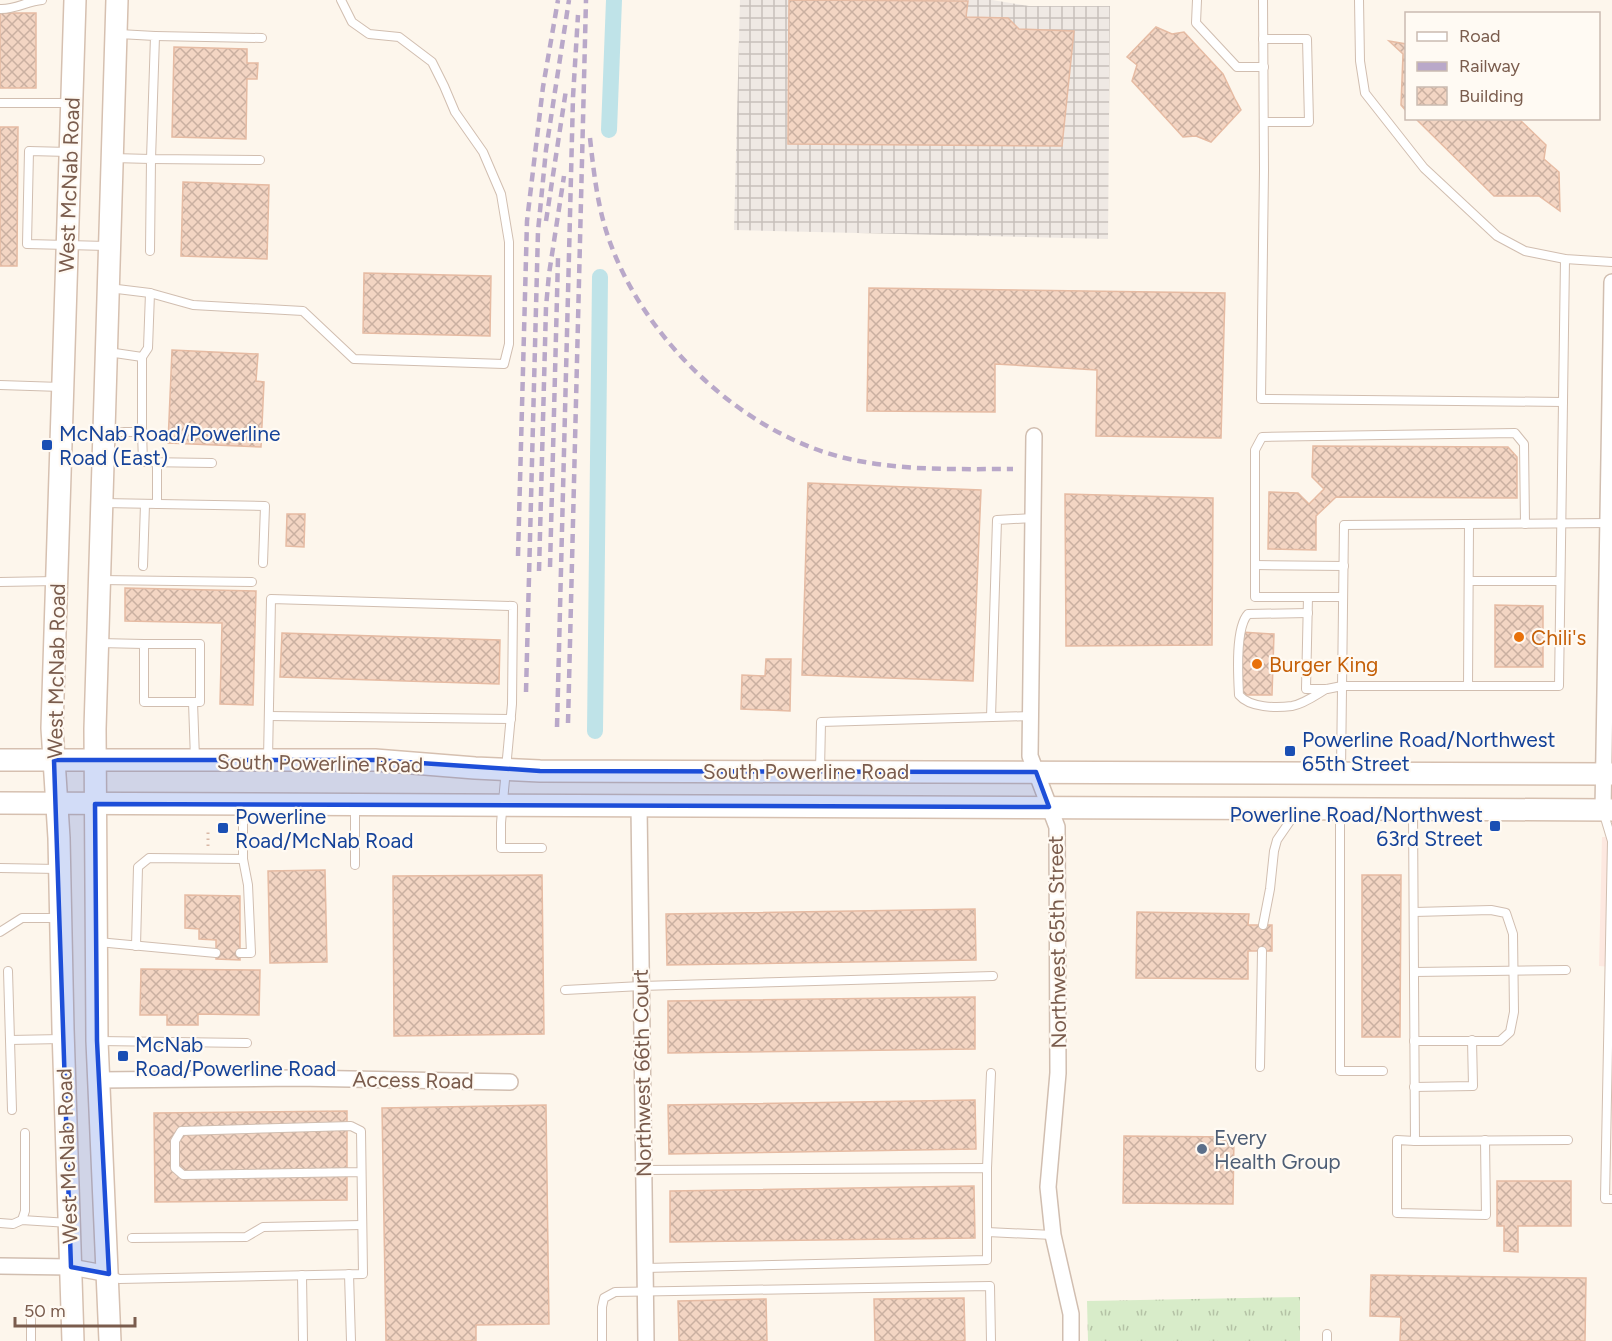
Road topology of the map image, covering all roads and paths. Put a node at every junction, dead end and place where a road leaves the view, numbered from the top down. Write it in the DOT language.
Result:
graph roads {
  1 [pos="42,0"];
  2 [pos="75,0"];
  3 [pos="117,0"];
  4 [pos="341,0"];
  5 [pos="1197,0"];
  6 [pos="1263,0"];
  7 [pos="1359,0"];
  8 [pos="0,9"];
  9 [pos="116,34"];
  10 [pos="155,36"];
  11 [pos="262,38"];
  12 [pos="1263,39"];
  13 [pos="1263,67"];
  14 [pos="0,103"];
  15 [pos="72,103"];
  16 [pos="1264,122"];
  17 [pos="70,152"];
  18 [pos="112,158"];
  19 [pos="152,159"];
  20 [pos="260,160"];
  21 [pos="67,245"];
  22 [pos="109,246"];
  23 [pos="150,251"];
  24 [pos="1565,259"];
  25 [pos="1612,262"];
  26 [pos="1612,282"];
  27 [pos="108,288"];
  28 [pos="150,293"];
  29 [pos="106,352"];
  30 [pos="142,357"];
  31 [pos="0,385"];
  32 [pos="63,387"];
  33 [pos="1563,402"];
  34 [pos="104,432"];
  35 [pos="142,432"];
  36 [pos="1034,436"];
  37 [pos="157,462"];
  38 [pos="212,464"];
  39 [pos="101,503"];
  40 [pos="145,504"];
  41 [pos="157,504"];
  42 [pos="1033,518"];
  43 [pos="1608,523"];
  44 [pos="1525,524"];
  45 [pos="1561,524"];
  46 [pos="1469,525"];
  47 [pos="263,564"];
  48 [pos="1255,565"];
  49 [pos="143,566"];
  50 [pos="1344,566"];
  51 [pos="99,580"];
  52 [pos="57,581"];
  53 [pos="1469,581"];
  54 [pos="1560,581"];
  55 [pos="0,582"];
  56 [pos="252,582"];
  57 [pos="1308,597"];
  58 [pos="1343,597"];
  59 [pos="1308,613"];
  60 [pos="97,643"];
  61 [pos="144,644"];
  62 [pos="1342,686"];
  63 [pos="1468,686"];
  64 [pos="1327,689"];
  65 [pos="194,702"];
  66 [pos="269,716"];
  67 [pos="1030,716"];
  68 [pos="991,717"];
  69 [pos="511,719"];
  70 [pos="0,760"];
  71 [pos="54,760"];
  72 [pos="95,760"];
  73 [pos="268,760"];
  74 [pos="195,761"];
  75 [pos="506,770"];
  76 [pos="820,771"];
  77 [pos="1036,772"];
  78 [pos="1341,773"];
  79 [pos="1608,774"];
  80 [pos="0,803"];
  81 [pos="57,804"];
  82 [pos="95,804"];
  83 [pos="243,804"];
  84 [pos="355,804"];
  85 [pos="503,805"];
  86 [pos="639,806"];
  87 [pos="1049,807"];
  88 [pos="1299,808"];
  89 [pos="1340,808"];
  90 [pos="1413,808"];
  91 [pos="1608,810"];
  92 [pos="208,829"];
  93 [pos="208,846"];
  94 [pos="542,848"];
  95 [pos="243,859"];
  96 [pos="355,865"];
  97 [pos="1611,867"];
  98 [pos="0,868"];
  99 [pos="59,869"];
  100 [pos="1414,912"];
  101 [pos="60,918"];
  102 [pos="1263,925"];
  103 [pos="0,932"];
  104 [pos="96,942"];
  105 [pos="136,946"];
  106 [pos="1262,951"];
  107 [pos="216,953"];
  108 [pos="240,953"];
  109 [pos="8,970"];
  110 [pos="1513,970"];
  111 [pos="1566,970"];
  112 [pos="1414,972"];
  113 [pos="993,976"];
  114 [pos="641,986"];
  115 [pos="565,990"];
  116 [pos="63,1039"];
  117 [pos="10,1040"];
  118 [pos="1472,1040"];
  119 [pos="97,1041"];
  120 [pos="1414,1041"];
  121 [pos="247,1043"];
  122 [pos="1260,1067"];
  123 [pos="1383,1071"];
  124 [pos="991,1074"];
  125 [pos="99,1080"];
  126 [pos="510,1082"];
  127 [pos="1414,1087"];
  128 [pos="12,1110"];
  129 [pos="25,1133"];
  130 [pos="1485,1140"];
  131 [pos="1568,1140"];
  132 [pos="1415,1141"];
  133 [pos="987,1168"];
  134 [pos="644,1170"];
  135 [pos="361,1172"];
  136 [pos="1612,1199"];
  137 [pos="22,1220"];
  138 [pos="0,1223"];
  139 [pos="70,1223"];
  140 [pos="362,1226"];
  141 [pos="987,1232"];
  142 [pos="1053,1235"];
  143 [pos="132,1238"];
  144 [pos="0,1266"];
  145 [pos="71,1267"];
  146 [pos="645,1268"];
  147 [pos="109,1274"];
  148 [pos="349,1274"];
  149 [pos="302,1275"];
  150 [pos="645,1291"];
  151 [pos="31,1318"];
  152 [pos="31,1341"];
  153 [pos="73,1341"];
  154 [pos="110,1341"];
  155 [pos="303,1341"];
  156 [pos="351,1341"];
  157 [pos="602,1341"];
  158 [pos="646,1341"];
  159 [pos="991,1341"];
  160 [pos="1071,1341"];
  1 -- 8 [label="lane"];
  2 -- 15 [label="main road, West McNab Road"];
  3 -- 9 [label="main road, West McNab Road"];
  4 -- 28 [label="lane"];
  5 -- 13 [label="lane"];
  6 -- 12 [label="lane"];
  7 -- 24 [label="lane"];
  9 -- 10 [label="lane"];
  9 -- 18 [label="main road, West McNab Road"];
  10 -- 11 [label="lane"];
  10 -- 19 [label="lane"];
  12 -- 13 [label="lane"];
  12 -- 16 [label="lane"];
  13 -- 16 [label="lane"];
  14 -- 15 [label="lane"];
  15 -- 17 [label="main road, West McNab Road"];
  16 -- 33 [label="lane"];
  17 -- 21 [label="main road, West McNab Road"];
  17 -- 21 [label="lane"];
  18 -- 19 [label="lane"];
  18 -- 22 [label="main road, West McNab Road"];
  19 -- 20 [label="lane"];
  19 -- 23 [label="lane"];
  21 -- 22 [label="lane"];
  21 -- 32 [label="main road, West McNab Road"];
  22 -- 27 [label="main road, West McNab Road"];
  24 -- 25 [label="lane"];
  24 -- 33 [label="lane"];
  26 -- 43 [label="street"];
  27 -- 28 [label="lane"];
  27 -- 29 [label="main road, West McNab Road"];
  28 -- 30 [label="lane"];
  29 -- 30 [label="lane"];
  29 -- 34 [label="main road, West McNab Road"];
  30 -- 35 [label="lane"];
  31 -- 32 [label="lane"];
  32 -- 52 [label="main road, West McNab Road"];
  33 -- 45 [label="lane"];
  34 -- 35 [label="lane"];
  34 -- 39 [label="main road, West McNab Road"];
  35 -- 37 [label="lane"];
  36 -- 42 [label="street, Northwest 65th Street"];
  37 -- 38 [label="lane"];
  37 -- 41 [label="lane"];
  39 -- 40 [label="lane"];
  39 -- 51 [label="main road, West McNab Road"];
  40 -- 41 [label="lane"];
  40 -- 49 [label="lane"];
  41 -- 47 [label="lane"];
  42 -- 67 [label="street, Northwest 65th Street"];
  42 -- 68 [label="lane"];
  43 -- 45 [label="lane"];
  43 -- 79 [label="street"];
  44 -- 45 [label="lane"];
  44 -- 46 [label="lane"];
  44 -- 48 [label="lane"];
  45 -- 54 [label="lane"];
  46 -- 50 [label="lane"];
  46 -- 53 [label="lane"];
  48 -- 50 [label="lane"];
  48 -- 57 [label="lane"];
  50 -- 58 [label="lane"];
  51 -- 56 [label="lane"];
  51 -- 60 [label="main road, West McNab Road"];
  52 -- 55 [label="lane"];
  52 -- 71 [label="main road, West McNab Road"];
  53 -- 54 [label="lane"];
  53 -- 63 [label="lane"];
  54 -- 63 [label="lane"];
  57 -- 58 [label="lane"];
  57 -- 59 [label="lane"];
  58 -- 62 [label="lane"];
  59 -- 64 [label="lane"];
  59 -- 64 [label="lane"];
  60 -- 61 [label="lane"];
  60 -- 72 [label="main road, West McNab Road"];
  61 -- 65 [label="lane"];
  61 -- 65 [label="lane"];
  62 -- 63 [label="lane"];
  62 -- 64 [label="lane"];
  62 -- 78 [label="lane"];
  65 -- 74 [label="lane"];
  66 -- 69 [label="lane"];
  66 -- 69 [label="lane"];
  66 -- 73 [label="lane"];
  67 -- 68 [label="lane"];
  67 -- 77 [label="street, Northwest 65th Street"];
  68 -- 76 [label="lane"];
  69 -- 75 [label="lane"];
  70 -- 71 [label="main road, South Powerline Road"];
  71 -- 72 [label="main road, South Powerline Road"];
  71 -- 81 [label="main road, West McNab Road"];
  72 -- 74 [label="main road, South Powerline Road"];
  72 -- 82 [label="main road, West McNab Road"];
  73 -- 74 [label="main road, South Powerline Road"];
  73 -- 75 [label="main road, South Powerline Road"];
  75 -- 76 [label="main road, South Powerline Road"];
  75 -- 85 [label="lane"];
  76 -- 77 [label="main road, South Powerline Road"];
  77 -- 78 [label="main road, South Powerline Road"];
  77 -- 87 [label="street, Northwest 65th Street"];
  78 -- 79 [label="main road, South Powerline Road"];
  79 -- 91 [label="street"];
  80 -- 81 [label="main road, South Powerline Road"];
  81 -- 82 [label="main road, South Powerline Road"];
  81 -- 99 [label="main road, West McNab Road"];
  82 -- 83 [label="main road, South Powerline Road"];
  82 -- 104 [label="main road, West McNab Road"];
  83 -- 84 [label="main road, South Powerline Road"];
  83 -- 95 [label="lane"];
  84 -- 85 [label="main road, South Powerline Road"];
  84 -- 96 [label="lane"];
  85 -- 86 [label="main road, South Powerline Road"];
  85 -- 94 [label="lane"];
  86 -- 87 [label="main road, South Powerline Road"];
  86 -- 114 [label="street, Northwest 66th Court"];
  87 -- 88 [label="main road, South Powerline Road"];
  87 -- 142 [label="street, Northwest 65th Street"];
  88 -- 89 [label="main road, South Powerline Road"];
  88 -- 102 [label="lane"];
  89 -- 90 [label="main road, South Powerline Road"];
  89 -- 123 [label="lane"];
  90 -- 91 [label="main road, South Powerline Road"];
  90 -- 100 [label="lane"];
  91 -- 97 [label="lane"];
  92 -- 93 [label="path"];
  95 -- 105 [label="lane"];
  95 -- 108 [label="lane"];
  97 -- 136 [label="lane"];
  98 -- 99 [label="lane"];
  99 -- 101 [label="main road, West McNab Road"];
  100 -- 110 [label="lane"];
  100 -- 112 [label="lane"];
  101 -- 103 [label="lane"];
  101 -- 116 [label="main road, West McNab Road"];
  104 -- 105 [label="lane"];
  104 -- 119 [label="main road, West McNab Road"];
  105 -- 107 [label="lane"];
  106 -- 122 [label="lane"];
  109 -- 117 [label="lane"];
  110 -- 111 [label="lane"];
  110 -- 112 [label="lane"];
  110 -- 118 [label="lane"];
  112 -- 120 [label="lane"];
  113 -- 114 [label="lane"];
  114 -- 115 [label="lane"];
  114 -- 134 [label="street, Northwest 66th Court"];
  116 -- 117 [label="lane"];
  116 -- 139 [label="main road, West McNab Road"];
  117 -- 128 [label="lane"];
  118 -- 120 [label="lane"];
  118 -- 127 [label="lane"];
  119 -- 121 [label="lane"];
  119 -- 125 [label="main road, West McNab Road"];
  120 -- 127 [label="lane"];
  124 -- 133 [label="lane"];
  125 -- 126 [label="street, Access Road"];
  125 -- 147 [label="main road, West McNab Road"];
  127 -- 132 [label="lane"];
  129 -- 137 [label="lane"];
  130 -- 131 [label="lane"];
  130 -- 132 [label="lane"];
  130 -- 132 [label="lane"];
  133 -- 134 [label="lane"];
  133 -- 141 [label="lane"];
  134 -- 146 [label="street, Northwest 66th Court"];
  135 -- 135 [label="lane"];
  135 -- 140 [label="lane"];
  137 -- 138 [label="lane"];
  137 -- 139 [label="lane"];
  139 -- 145 [label="main road, West McNab Road"];
  140 -- 143 [label="lane"];
  140 -- 148 [label="lane"];
  141 -- 142 [label="lane"];
  141 -- 146 [label="lane"];
  142 -- 160 [label="street, Northwest 65th Street"];
  144 -- 145 [label="street"];
  145 -- 147 [label="street"];
  145 -- 153 [label="main road, West McNab Road"];
  146 -- 150 [label="street, Northwest 66th Court"];
  147 -- 149 [label="lane"];
  147 -- 154 [label="main road, West McNab Road"];
  148 -- 149 [label="lane"];
  148 -- 156 [label="lane"];
  149 -- 155 [label="lane"];
  150 -- 157 [label="lane"];
  150 -- 158 [label="street, Northwest 66th Court"];
  150 -- 159 [label="lane"];
  151 -- 152 [label="lane"];
}
